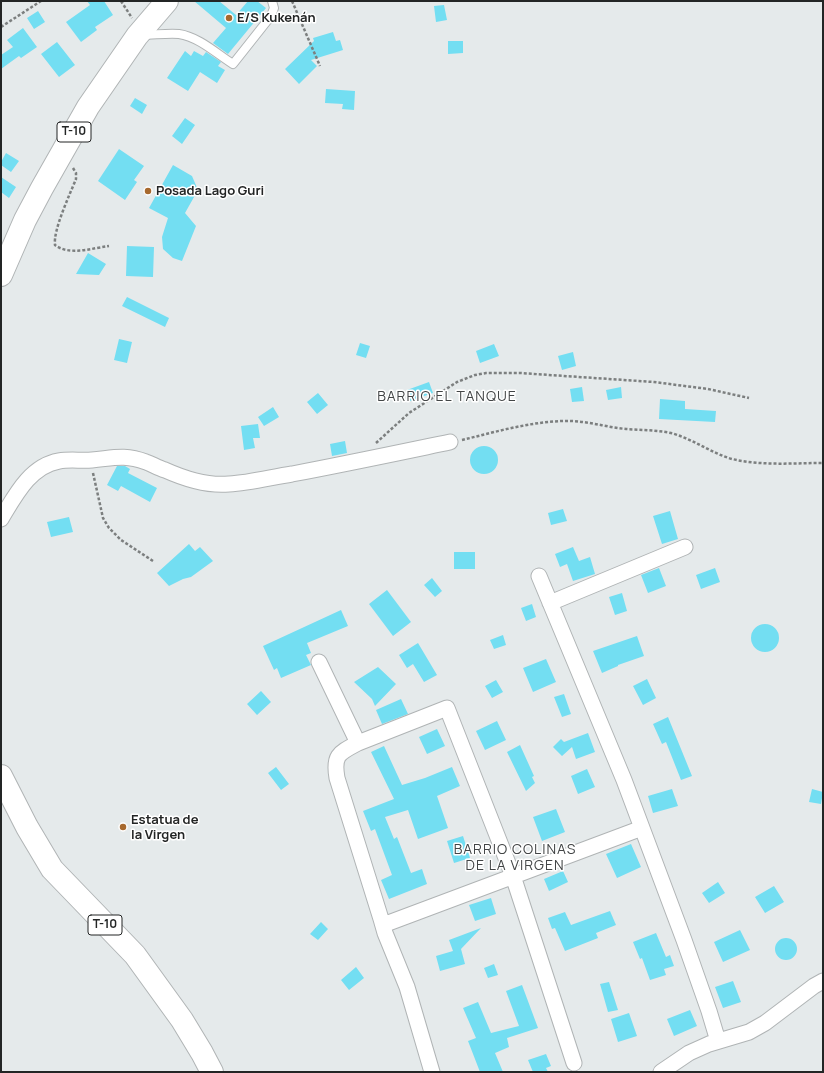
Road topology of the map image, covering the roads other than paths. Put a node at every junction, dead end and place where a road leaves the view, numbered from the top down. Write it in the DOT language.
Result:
graph roads {
  1 [pos="167,1"];
  2 [pos="272,1"];
  3 [pos="137,36"];
  4 [pos="1,275"];
  5 [pos="450,442"];
  6 [pos="1,519"];
  7 [pos="685,548"];
  8 [pos="539,576"];
  9 [pos="550,603"];
  10 [pos="319,662"];
  11 [pos="358,743"];
  12 [pos="1,776"];
  13 [pos="642,828"];
  14 [pos="513,876"];
  15 [pos="383,925"];
  16 [pos="823,981"];
  17 [pos="718,1041"];
  18 [pos="574,1063"];
  19 [pos="212,1072"];
  20 [pos="432,1072"];
  21 [pos="661,1072"];
  1 -- 3 [label="highway, T-10"];
  2 -- 3 [label="lane"];
  3 -- 4 [label="highway, T-10"];
  5 -- 6 [label="street"];
  7 -- 9 [label="street"];
  8 -- 9 [label="street"];
  9 -- 13 [label="street"];
  10 -- 11 [label="street"];
  11 -- 14 [label="street"];
  11 -- 15 [label="street"];
  12 -- 19 [label="highway, T-10"];
  13 -- 14 [label="street"];
  13 -- 17 [label="street"];
  14 -- 15 [label="street"];
  14 -- 18 [label="street"];
  15 -- 20 [label="street"];
  16 -- 17 [label="street"];
  17 -- 21 [label="street"];
}
